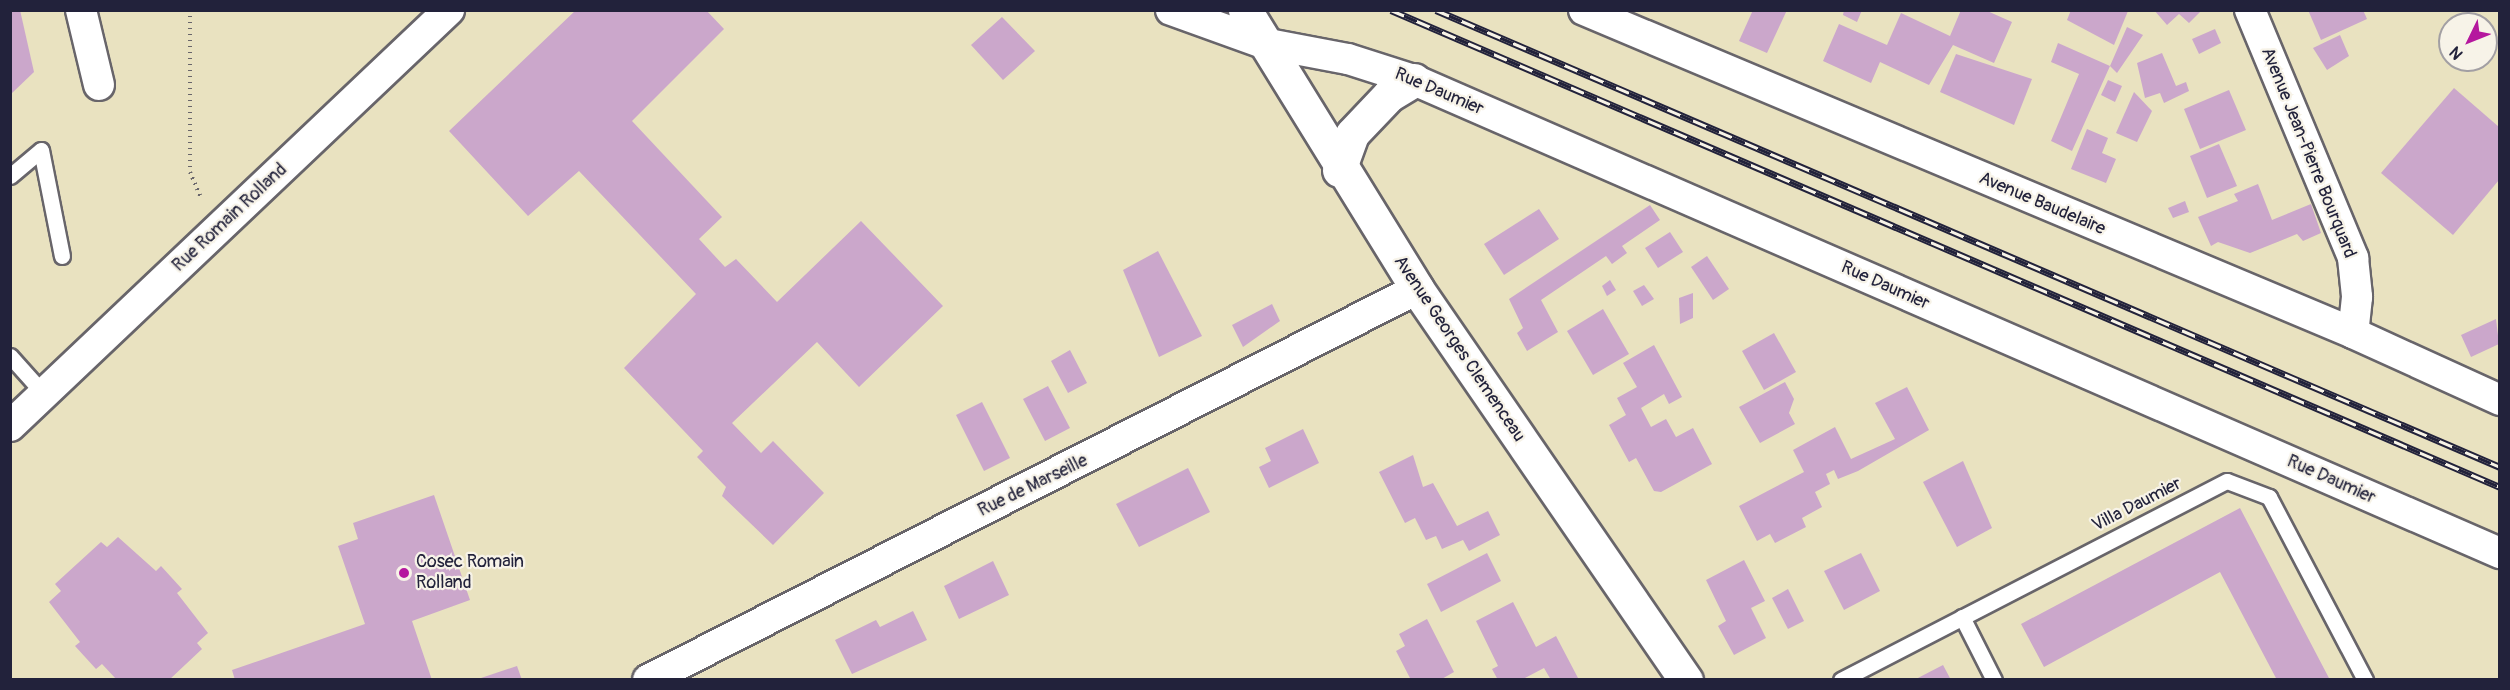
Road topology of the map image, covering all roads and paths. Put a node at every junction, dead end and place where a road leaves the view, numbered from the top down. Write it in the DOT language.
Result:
graph roads {
  1 [pos="81,10"];
  2 [pos="190,10"];
  3 [pos="449,10"];
  4 [pos="1171,10"];
  5 [pos="1245,10"];
  6 [pos="1584,10"];
  7 [pos="2250,10"];
  8 [pos="1263,43"];
  9 [pos="1414,80"];
  10 [pos="99,85"];
  11 [pos="1339,170"];
  12 [pos="10,176"];
  13 [pos="215,232"];
  14 [pos="62,256"];
  15 [pos="1417,289"];
  16 [pos="2353,333"];
  17 [pos="10,356"];
  18 [pos="44,394"];
  19 [pos="2499,400"];
  20 [pos="10,426"];
  21 [pos="2499,553"];
  22 [pos="1962,616"];
  23 [pos="648,680"];
  24 [pos="1686,680"];
  25 [pos="1841,680"];
  26 [pos="1994,680"];
  27 [pos="2365,680"];
  1 -- 10 [label="street"];
  2 -- 13 [label="path"];
  3 -- 13 [label="street, Rue Romain Rolland"];
  4 -- 8 [label="street, Rue Daumier"];
  5 -- 8 [label="main road, Avenue Georges Clemenceau"];
  6 -- 16 [label="street, Avenue Baudelaire"];
  7 -- 16 [label="street, Avenue Jean-Pierre Bourquard"];
  8 -- 9 [label="street, Rue Daumier"];
  8 -- 11 [label="main road, Avenue Georges Clemenceau"];
  9 -- 11 [label="main road"];
  9 -- 21 [label="street, Rue Daumier"];
  11 -- 15 [label="main road, Avenue Georges Clemenceau"];
  12 -- 14 [label="lane"];
  13 -- 18 [label="street, Rue Romain Rolland"];
  15 -- 23 [label="street, Rue de Marseille"];
  15 -- 24 [label="main road, Avenue Georges Clemenceau"];
  16 -- 19 [label="street, Avenue Baudelaire"];
  17 -- 18 [label="lane"];
  18 -- 20 [label="street, Rue Romain Rolland"];
  22 -- 25 [label="lane, Villa Daumier"];
  22 -- 26 [label="lane"];
  22 -- 27 [label="lane, Villa Daumier"];
}
